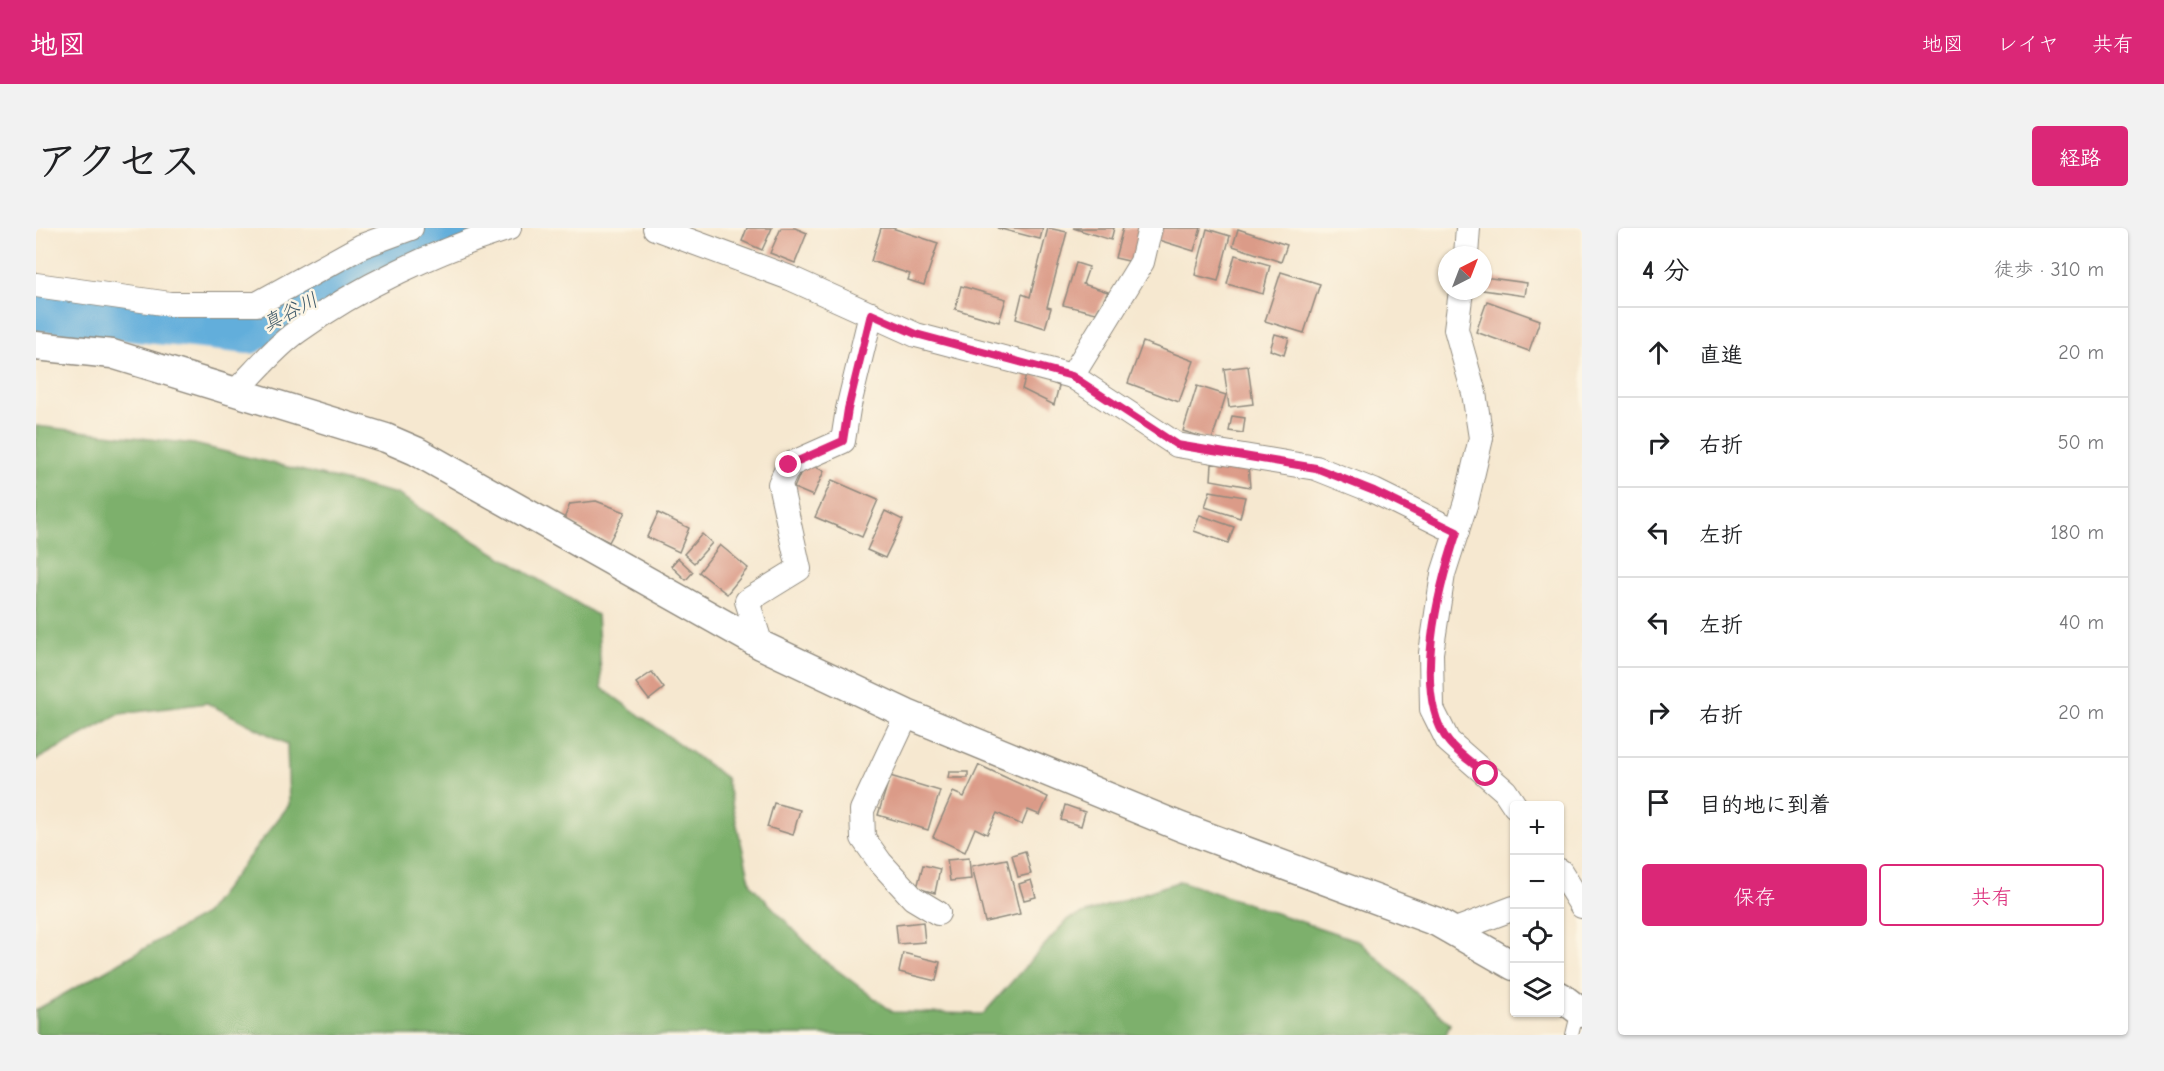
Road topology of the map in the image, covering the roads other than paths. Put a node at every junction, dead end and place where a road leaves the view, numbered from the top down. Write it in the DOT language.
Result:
graph roads {
  1 [pos="411,228"];
  2 [pos="509,228"];
  3 [pos="655,228"];
  4 [pos="1150,228"];
  5 [pos="36,285"];
  6 [pos="1460,300"];
  7 [pos="871,314"];
  8 [pos="36,346"];
  9 [pos="1072,376"];
  10 [pos="235,392"];
  11 [pos="1457,532"];
  12 [pos="761,645"];
  13 [pos="908,714"];
  14 [pos="1512,801"];
  15 [pos="1512,909"];
  16 [pos="938,913"];
  17 [pos="1453,931"];
  18 [pos="1510,963"];
  1 -- 5 [label="street"];
  2 -- 10 [label="street"];
  3 -- 7 [label="street"];
  4 -- 9 [label="street"];
  6 -- 11 [label="street"];
  7 -- 9 [label="street"];
  7 -- 12 [label="street"];
  8 -- 10 [label="street"];
  9 -- 11 [label="street"];
  10 -- 12 [label="street"];
  11 -- 14 [label="street"];
  12 -- 13 [label="street"];
  13 -- 16 [label="street"];
  13 -- 17 [label="street"];
  15 -- 17 [label="street"];
  17 -- 18 [label="street"];
}
